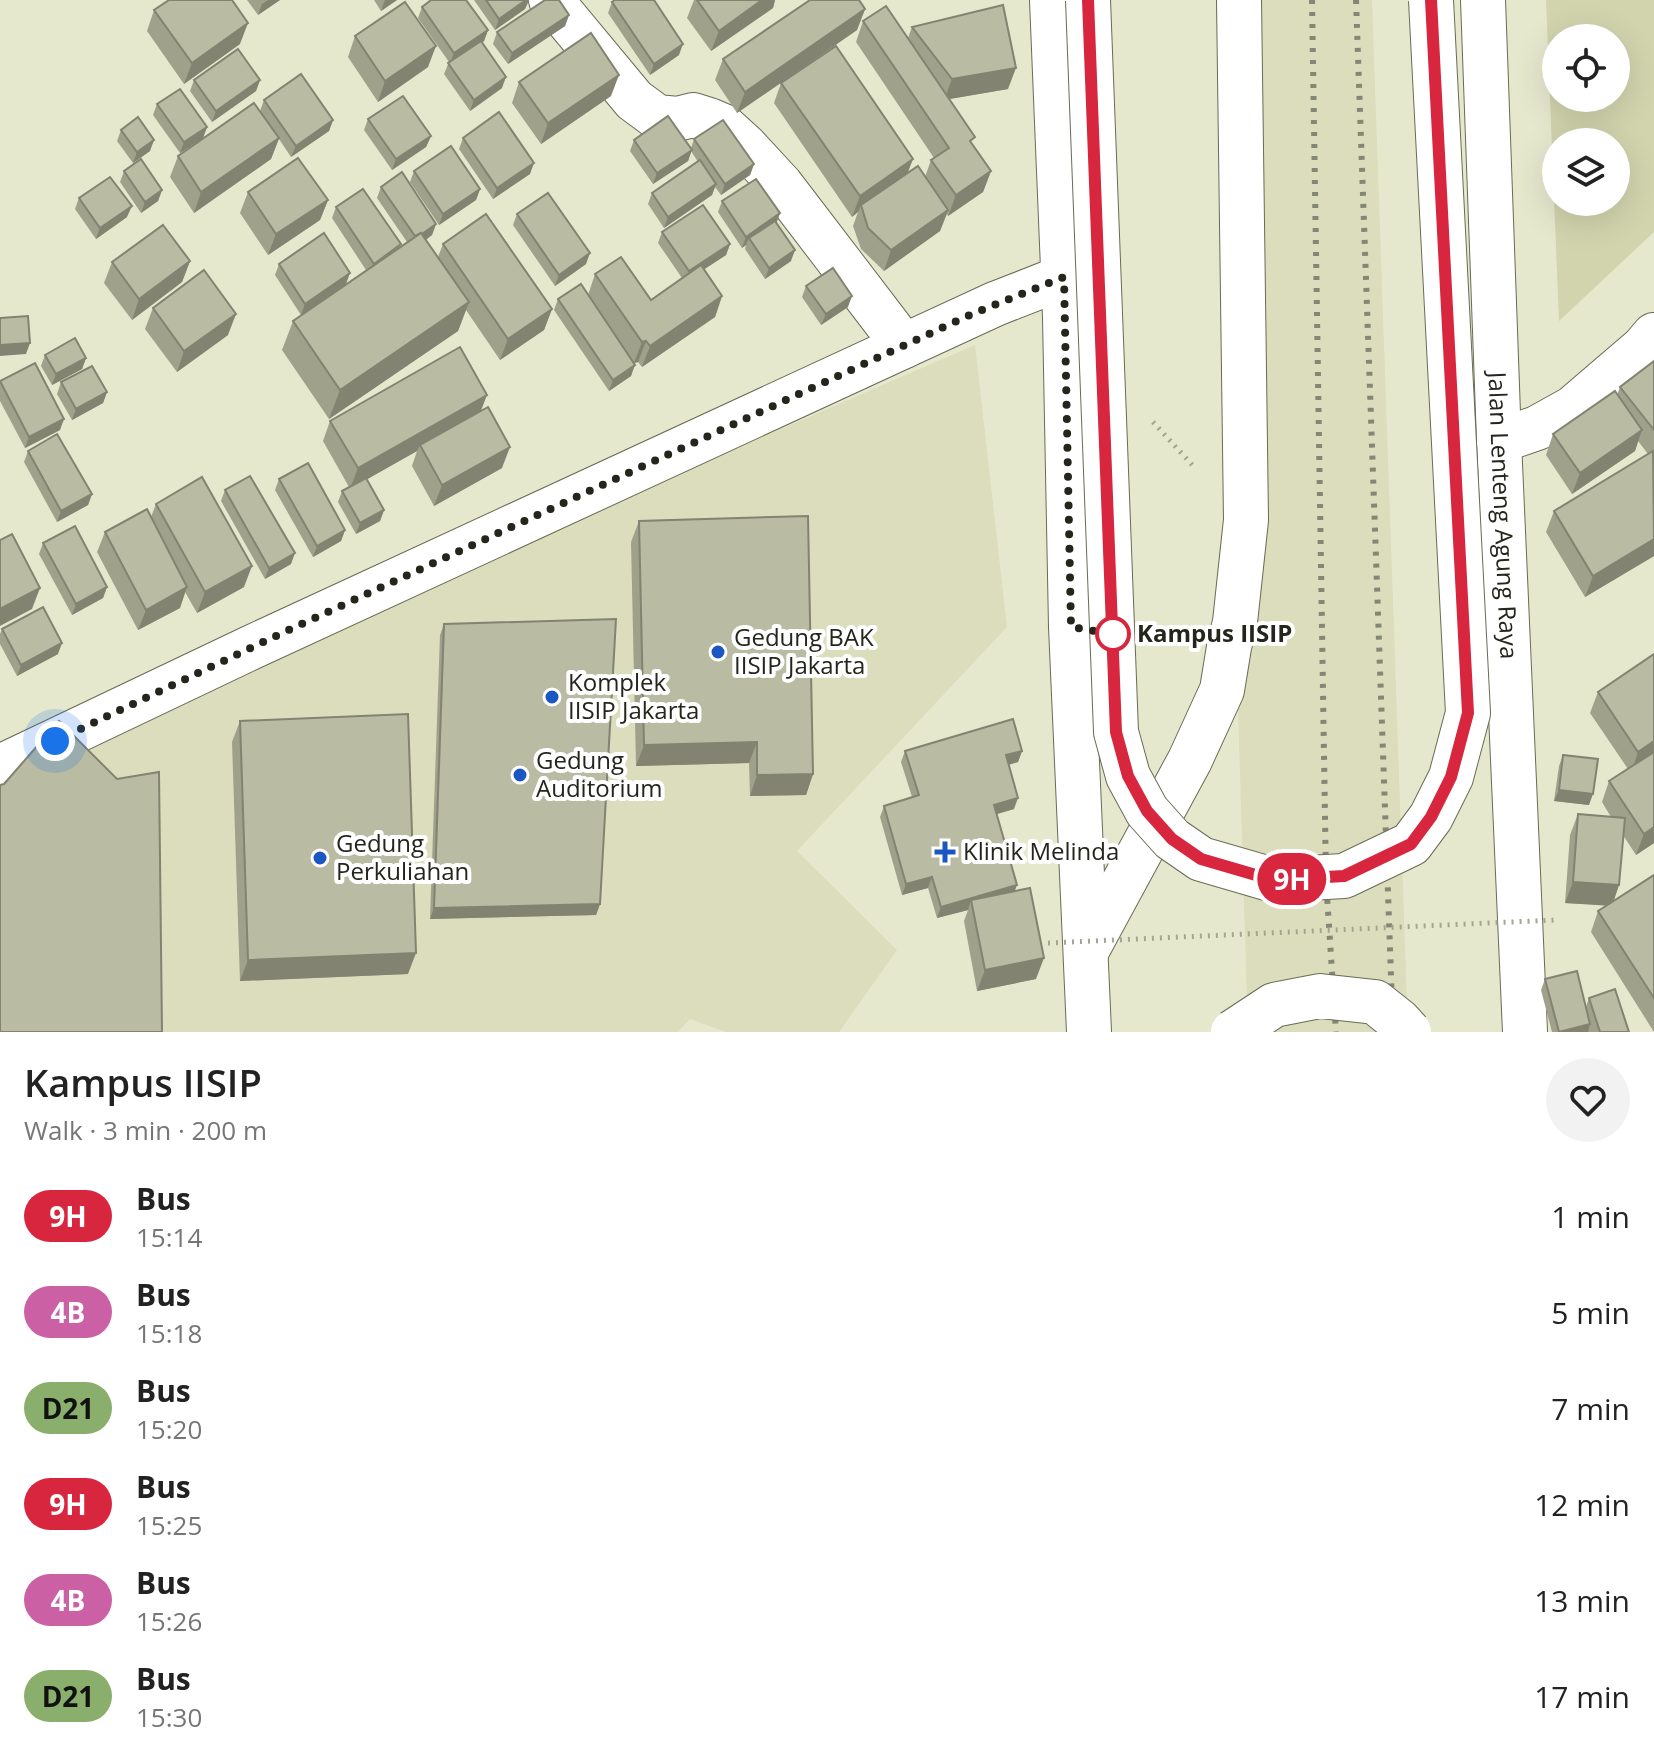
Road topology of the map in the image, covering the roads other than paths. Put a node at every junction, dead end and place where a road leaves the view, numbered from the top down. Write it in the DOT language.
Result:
graph roads {
  1 [pos="551,0"];
  2 [pos="1052,0"];
  3 [pos="1088,0"];
  4 [pos="1239,0"];
  5 [pos="1431,0"];
  6 [pos="1483,0"];
  7 [pos="1064,277"];
  8 [pos="1654,335"];
  9 [pos="904,346"];
  10 [pos="1499,441"];
  11 [pos="0,767"];
  12 [pos="1067,946"];
  13 [pos="1089,1032"];
  14 [pos="1233,1032"];
  15 [pos="1409,1032"];
  16 [pos="1525,1032"];
  1 -- 9 [label="main road"];
  2 -- 7 [label="main road"];
  3 -- 5 [label="main road, bridge"];
  4 -- 12 [label="main road"];
  6 -- 10 [label="main road, Jalan Lenteng Agung Raya"];
  7 -- 9 [label="main road"];
  7 -- 12 [label="main road"];
  8 -- 10 [label="main road"];
  9 -- 11 [label="main road"];
  10 -- 16 [label="main road, Jalan Lenteng Agung Raya"];
  12 -- 13 [label="main road"];
  14 -- 15 [label="main road, bridge"];
}
